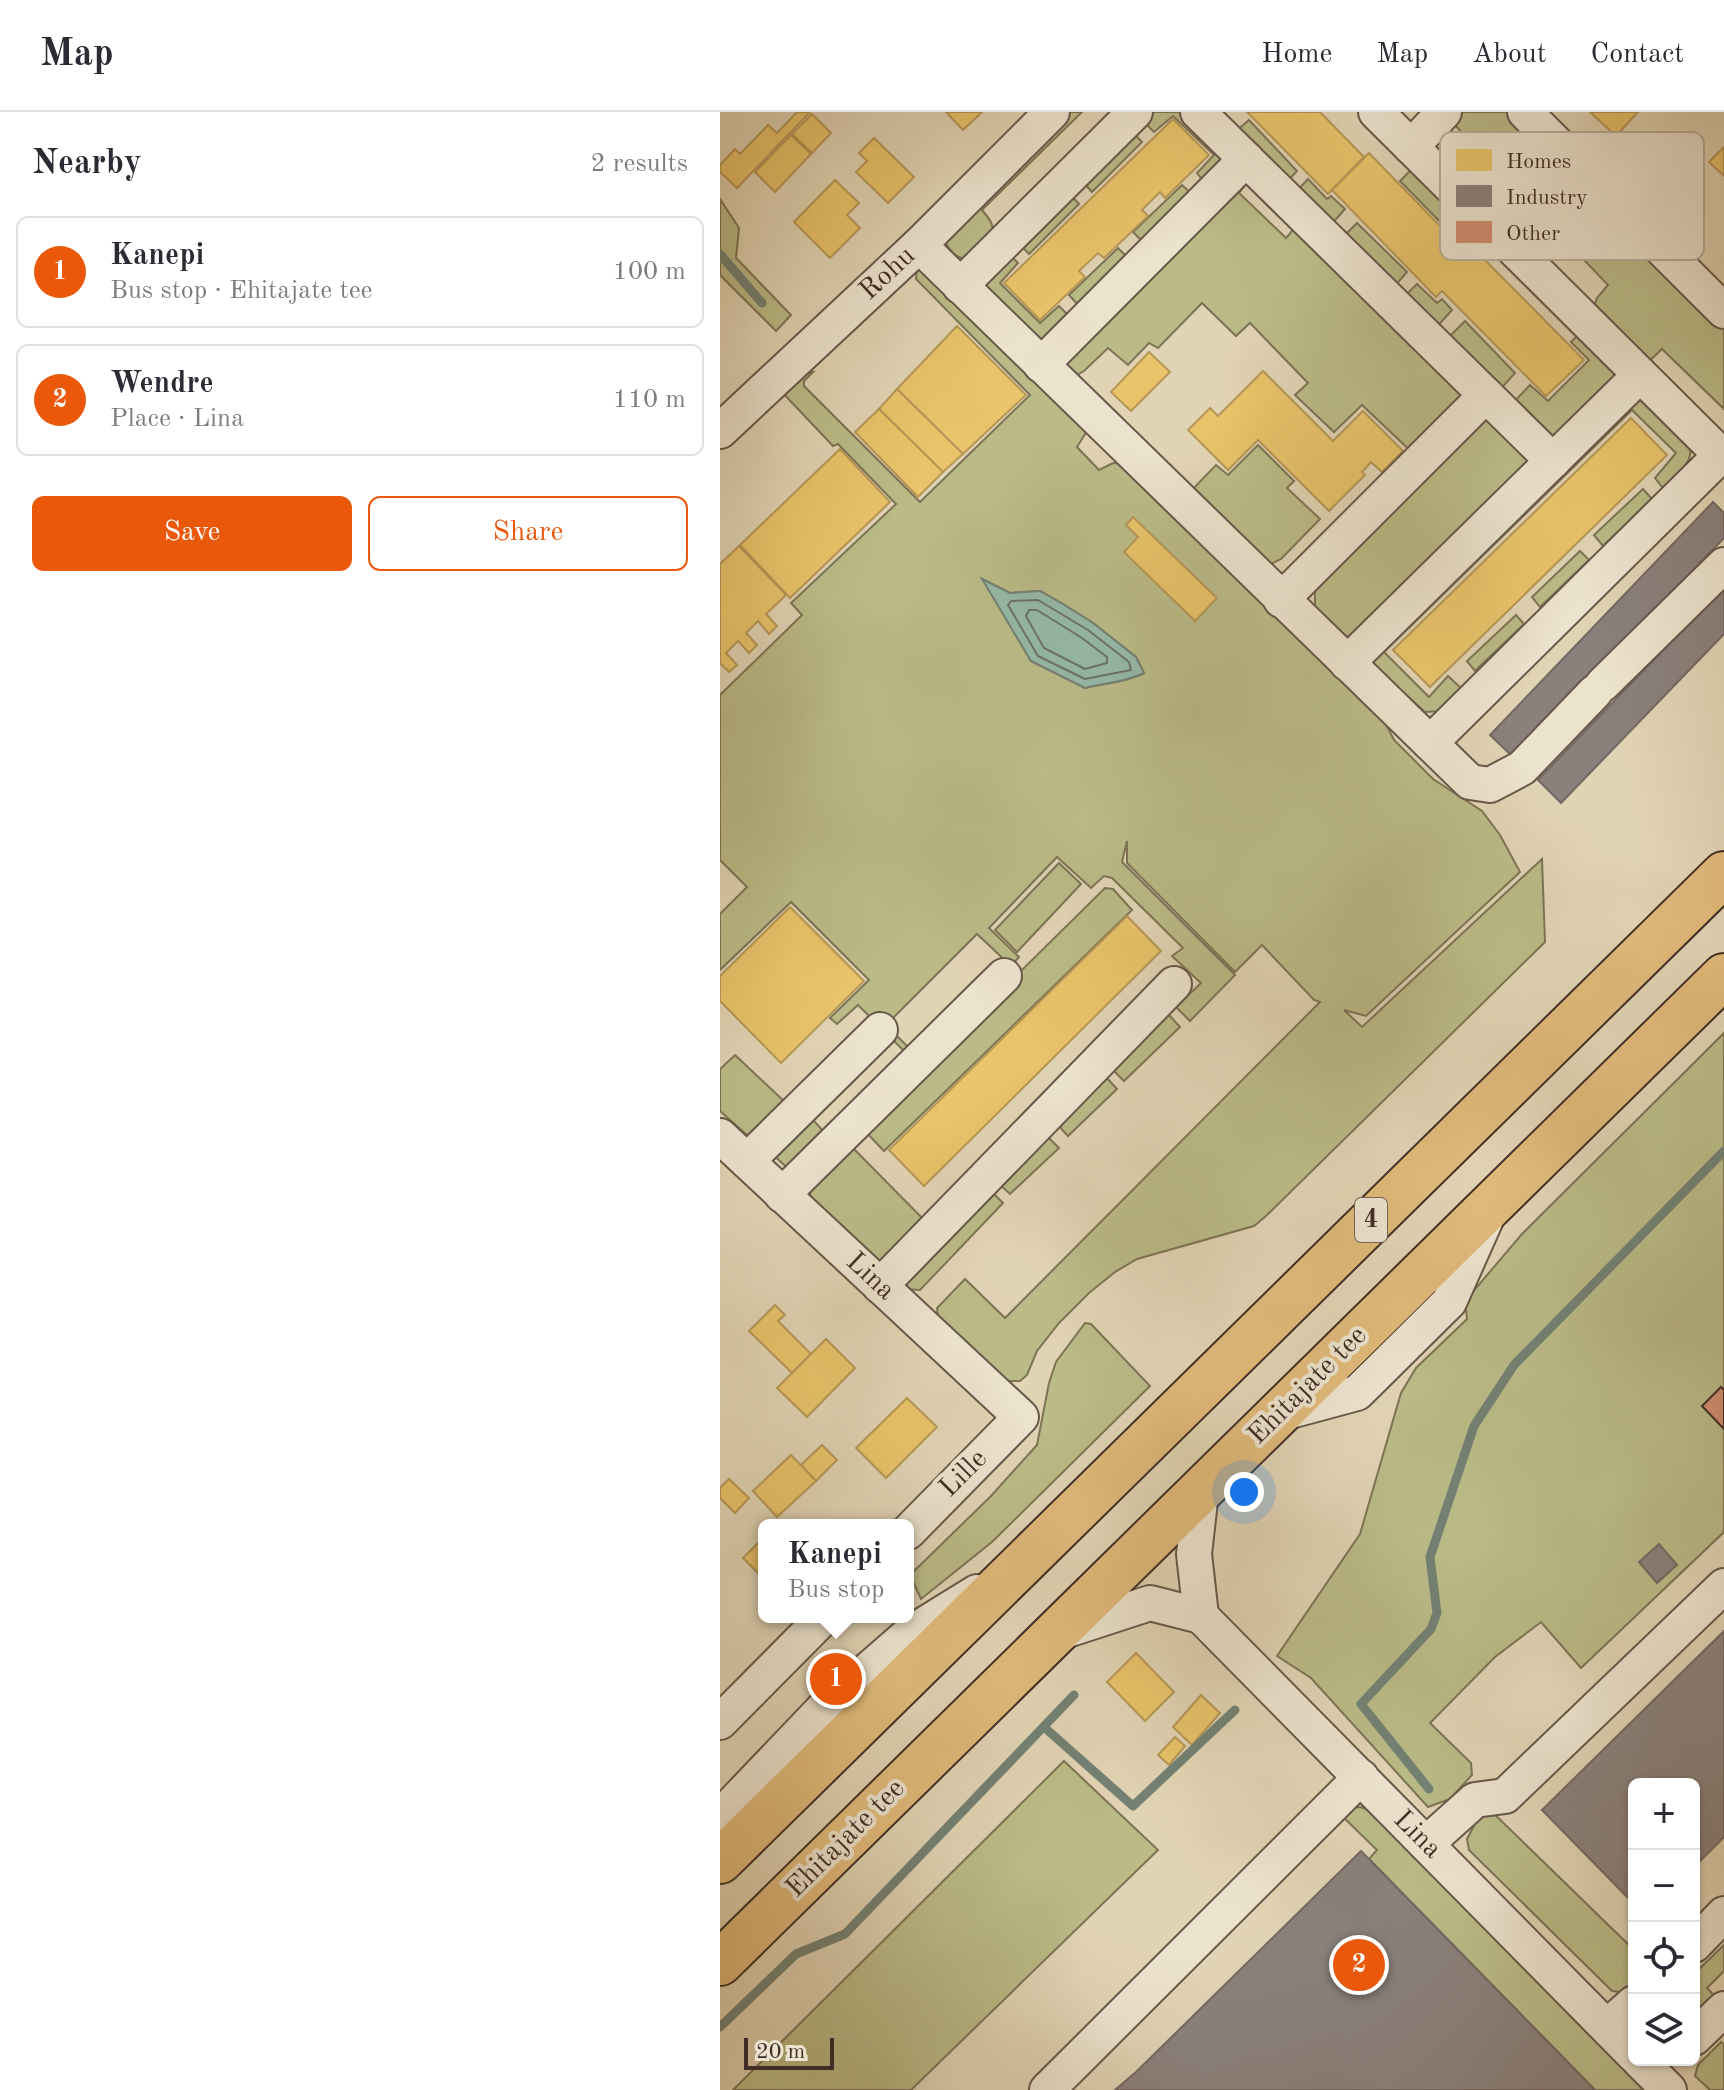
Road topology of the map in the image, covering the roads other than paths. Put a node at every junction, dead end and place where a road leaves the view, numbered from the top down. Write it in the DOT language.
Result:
graph roads {
  1 [pos="1052,112"];
  2 [pos="1135,112"];
  3 [pos="1198,112"];
  4 [pos="1376,112"];
  5 [pos="1444,112"];
  6 [pos="1525,112"];
  7 [pos="1545,132"];
  8 [pos="1411,147"];
  9 [pos="1246,159"];
  10 [pos="1440,176"];
  11 [pos="919,245"];
  12 [pos="1524,260"];
  13 [pos="1673,260"];
  14 [pos="960,286"];
  15 [pos="1724,311"];
  16 [pos="1041,365"];
  17 [pos="1640,375"];
  18 [pos="1486,395"];
  19 [pos="720,431"];
  20 [pos="1722,454"];
  21 [pos="1553,461"];
  22 [pos="1724,565"];
  23 [pos="1281,600"];
  24 [pos="1347,663"];
  25 [pos="1430,743"];
  26 [pos="1724,874"];
  27 [pos="1004,976"];
  28 [pos="1724,976"];
  29 [pos="1174,984"];
  30 [pos="880,1030"];
  31 [pos="720,1136"];
  32 [pos="747,1161"];
  33 [pos="782,1195"];
  34 [pos="880,1286"];
  35 [pos="1021,1417"];
  36 [pos="1201,1492"];
  37 [pos="914,1526"];
  38 [pos="1018,1567"];
  39 [pos="1724,1586"];
  40 [pos="1201,1616"];
  41 [pos="818,1623"];
  42 [pos="1054,1634"];
  43 [pos="720,1722"];
  44 [pos="1361,1777"];
  45 [pos="720,1817"];
  46 [pos="1426,1844"];
  47 [pos="720,1861"];
  48 [pos="1724,1914"];
  49 [pos="1700,1939"];
  50 [pos="720,1963"];
  51 [pos="1628,2008"];
  52 [pos="1724,2009"];
  53 [pos="1607,2027"];
  54 [pos="1700,2032"];
  55 [pos="1653,2068"];
  56 [pos="1047,2090"];
  1 -- 11 [label="street, Rohu"];
  2 -- 14 [label="street"];
  3 -- 9 [label="street"];
  4 -- 8 [label="street"];
  5 -- 8 [label="street"];
  6 -- 7 [label="street"];
  8 -- 10 [label="street"];
  9 -- 16 [label="street"];
  9 -- 18 [label="street"];
  11 -- 14 [label="street"];
  11 -- 19 [label="street, Rohu"];
  12 -- 17 [label="street"];
  13 -- 15 [label="street"];
  14 -- 16 [label="street"];
  16 -- 23 [label="street"];
  17 -- 20 [label="street"];
  17 -- 21 [label="street"];
  18 -- 21 [label="street"];
  18 -- 23 [label="street"];
  20 -- 25 [label="street"];
  21 -- 24 [label="street"];
  22 -- 25 [label="street"];
  23 -- 24 [label="street"];
  24 -- 25 [label="street"];
  26 -- 38 [label="highway, 4"];
  27 -- 33 [label="street"];
  28 -- 36 [label="highway, Ehitajate tee"];
  29 -- 34 [label="street"];
  30 -- 32 [label="street"];
  31 -- 32 [label="street, Lina"];
  32 -- 33 [label="street, Lina"];
  33 -- 34 [label="street, Lina"];
  34 -- 35 [label="street, Lina"];
  35 -- 37 [label="street, Lille"];
  36 -- 40 [label="street"];
  36 -- 42 [label="highway, Ehitajate tee"];
  38 -- 45 [label="street"];
  38 -- 47 [label="highway, 4"];
  39 -- 46 [label="street"];
  40 -- 42 [label="street"];
  40 -- 44 [label="street, Lina"];
  41 -- 43 [label="street"];
  42 -- 50 [label="highway, Ehitajate tee"];
  44 -- 46 [label="street, Lina"];
  44 -- 56 [label="street"];
  46 -- 53 [label="street, Lina"];
  48 -- 49 [label="street"];
  51 -- 53 [label="street"];
  52 -- 54 [label="street"];
  53 -- 55 [label="street, Lina"];
}
